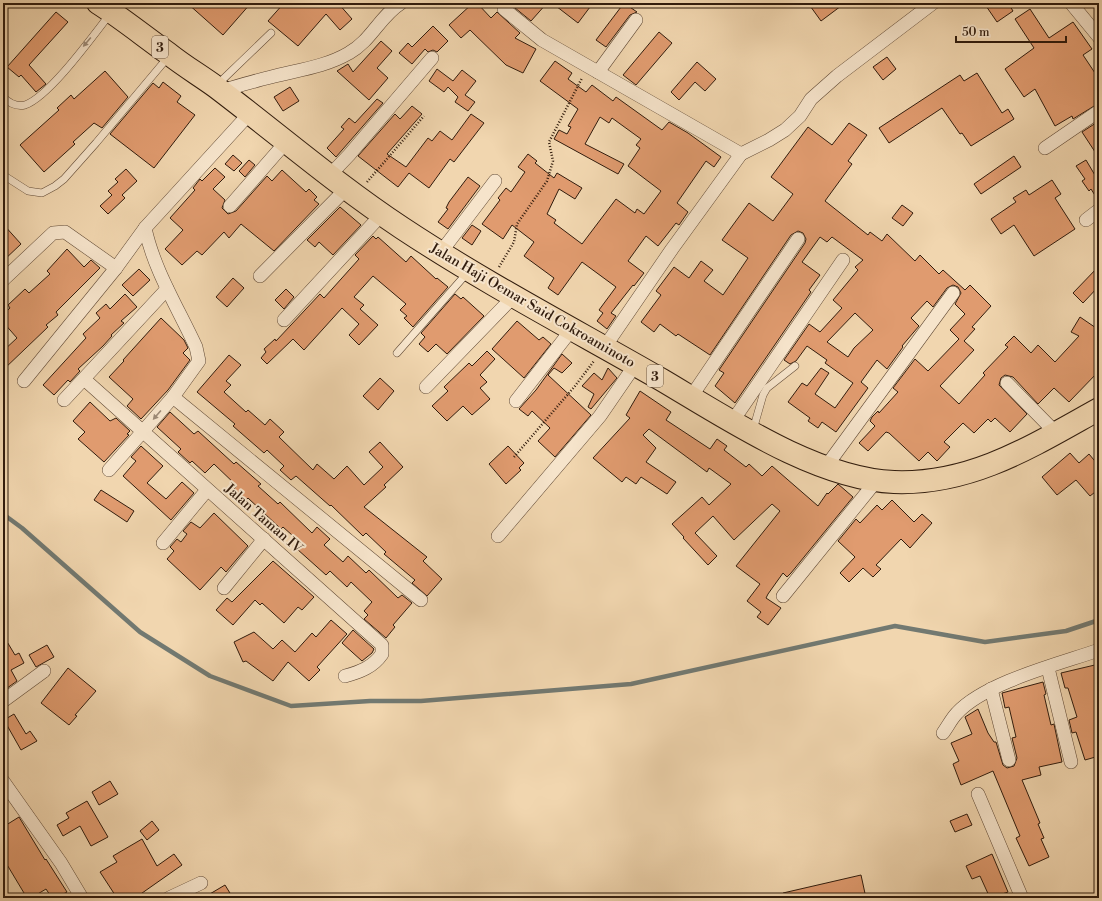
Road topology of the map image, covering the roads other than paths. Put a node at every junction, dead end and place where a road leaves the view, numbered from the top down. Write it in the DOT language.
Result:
graph roads {
  1 [pos="7,3"];
  2 [pos="401,3"];
  3 [pos="933,3"];
  4 [pos="1071,3"];
  5 [pos="105,8"];
  6 [pos="3,9"];
  7 [pos="504,9"];
  8 [pos="636,20"];
  9 [pos="271,33"];
  10 [pos="1099,37"];
  11 [pos="170,55"];
  12 [pos="432,58"];
  13 [pos="593,70"];
  14 [pos="218,89"];
  15 [pos="3,97"];
  16 [pos="1099,111"];
  17 [pos="250,113"];
  18 [pos="286,142"];
  19 [pos="1045,148"];
  20 [pos="741,154"];
  21 [pos="3,175"];
  22 [pos="329,176"];
  23 [pos="495,181"];
  24 [pos="352,191"];
  25 [pos="230,206"];
  26 [pos="1099,210"];
  27 [pos="382,214"];
  28 [pos="1086,220"];
  29 [pos="145,228"];
  30 [pos="798,239"];
  31 [pos="441,252"];
  32 [pos="843,260"];
  33 [pos="116,268"];
  34 [pos="470,270"];
  35 [pos="260,276"];
  36 [pos="3,280"];
  37 [pos="167,289"];
  38 [pos="953,293"];
  39 [pos="515,295"];
  40 [pos="284,320"];
  41 [pos="572,329"];
  42 [pos="604,348"];
  43 [pos="397,353"];
  44 [pos="635,365"];
  45 [pos="795,366"];
  46 [pos="84,379"];
  47 [pos="24,381"];
  48 [pos="1007,383"];
  49 [pos="426,387"];
  50 [pos="173,397"];
  51 [pos="691,397"];
  52 [pos="64,400"];
  53 [pos="516,401"];
  54 [pos="1099,409"];
  55 [pos="732,422"];
  56 [pos="142,432"];
  57 [pos="752,433"];
  58 [pos="1056,433"];
  59 [pos="825,468"];
  60 [pos="109,470"];
  61 [pos="877,480"];
  62 [pos="207,490"];
  63 [pos="498,536"];
  64 [pos="264,539"];
  65 [pos="163,543"];
  66 [pos="224,588"];
  67 [pos="782,596"];
  68 [pos="421,600"];
  69 [pos="1099,650"];
  70 [pos="1048,668"];
  71 [pos="44,671"];
  72 [pos="345,676"];
  73 [pos="991,689"];
  74 [pos="3,701"];
  75 [pos="943,733"];
  76 [pos="1008,760"];
  77 [pos="1071,762"];
  78 [pos="3,781"];
  79 [pos="978,794"];
  80 [pos="201,883"];
  81 [pos="82,898"];
  82 [pos="169,898"];
  83 [pos="1022,898"];
  1 -- 6 [label="lane"];
  2 -- 14 [label="street"];
  3 -- 20 [label="street"];
  4 -- 10 [label="street"];
  5 -- 11 [label="highway, Jalan Haji Oemar Said Cokroaminoto / 3"];
  5 -- 15 [label="lane, one-way"];
  7 -- 13 [label="street"];
  8 -- 13 [label="street"];
  9 -- 14 [label="lane"];
  11 -- 14 [label="highway, Jalan Haji Oemar Said Cokroaminoto / 3"];
  11 -- 21 [label="lane"];
  12 -- 22 [label="street"];
  13 -- 20 [label="street"];
  14 -- 17 [label="highway, Jalan Haji Oemar Said Cokroaminoto / 3"];
  16 -- 19 [label="street"];
  17 -- 18 [label="highway, Jalan Haji Oemar Said Cokroaminoto / 3"];
  17 -- 29 [label="street"];
  18 -- 22 [label="highway, Jalan Haji Oemar Said Cokroaminoto / 3"];
  18 -- 25 [label="street"];
  20 -- 42 [label="street"];
  22 -- 24 [label="highway, Jalan Haji Oemar Said Cokroaminoto / 3"];
  23 -- 31 [label="street"];
  24 -- 27 [label="highway, Jalan Haji Oemar Said Cokroaminoto / 3"];
  24 -- 35 [label="street"];
  26 -- 28 [label="street"];
  27 -- 31 [label="highway, Jalan Haji Oemar Said Cokroaminoto / 3"];
  27 -- 40 [label="street"];
  29 -- 33 [label="street"];
  29 -- 37 [label="street"];
  30 -- 51 [label="street"];
  31 -- 34 [label="highway, Jalan Haji Oemar Said Cokroaminoto / 3"];
  32 -- 55 [label="street"];
  33 -- 36 [label="street"];
  33 -- 47 [label="street"];
  34 -- 39 [label="highway, Jalan Haji Oemar Said Cokroaminoto / 3"];
  34 -- 43 [label="lane"];
  37 -- 46 [label="street"];
  37 -- 50 [label="street"];
  38 -- 59 [label="street"];
  39 -- 41 [label="highway, Jalan Haji Oemar Said Cokroaminoto / 3"];
  39 -- 49 [label="street"];
  41 -- 42 [label="highway, Jalan Haji Oemar Said Cokroaminoto / 3"];
  41 -- 53 [label="street"];
  42 -- 44 [label="highway, Jalan Haji Oemar Said Cokroaminoto / 3"];
  44 -- 51 [label="highway, Jalan Haji Oemar Said Cokroaminoto / 3"];
  44 -- 63 [label="street"];
  45 -- 57 [label="lane"];
  46 -- 52 [label="street"];
  46 -- 56 [label="street, Jalan Taman IV"];
  48 -- 58 [label="street"];
  50 -- 56 [label="street, one-way"];
  50 -- 68 [label="street"];
  51 -- 55 [label="highway, Jalan Haji Oemar Said Cokroaminoto / 3"];
  54 -- 58 [label="highway, Jalan Haji Oemar Said Cokroaminoto / 3"];
  55 -- 57 [label="highway, Jalan Haji Oemar Said Cokroaminoto / 3"];
  56 -- 60 [label="street"];
  56 -- 62 [label="street, Jalan Taman IV"];
  57 -- 59 [label="highway, Jalan Haji Oemar Said Cokroaminoto / 3"];
  58 -- 61 [label="highway, Jalan Haji Oemar Said Cokroaminoto / 3"];
  59 -- 61 [label="highway, Jalan Haji Oemar Said Cokroaminoto / 3"];
  61 -- 67 [label="street"];
  62 -- 64 [label="street, Jalan Taman IV"];
  62 -- 65 [label="street"];
  64 -- 66 [label="street"];
  64 -- 72 [label="street, Jalan Taman IV"];
  69 -- 70 [label="street"];
  70 -- 73 [label="street"];
  70 -- 77 [label="street"];
  71 -- 74 [label="street"];
  73 -- 75 [label="street"];
  73 -- 76 [label="street"];
  78 -- 81 [label="street"];
  79 -- 83 [label="street"];
  80 -- 82 [label="street"];
}
